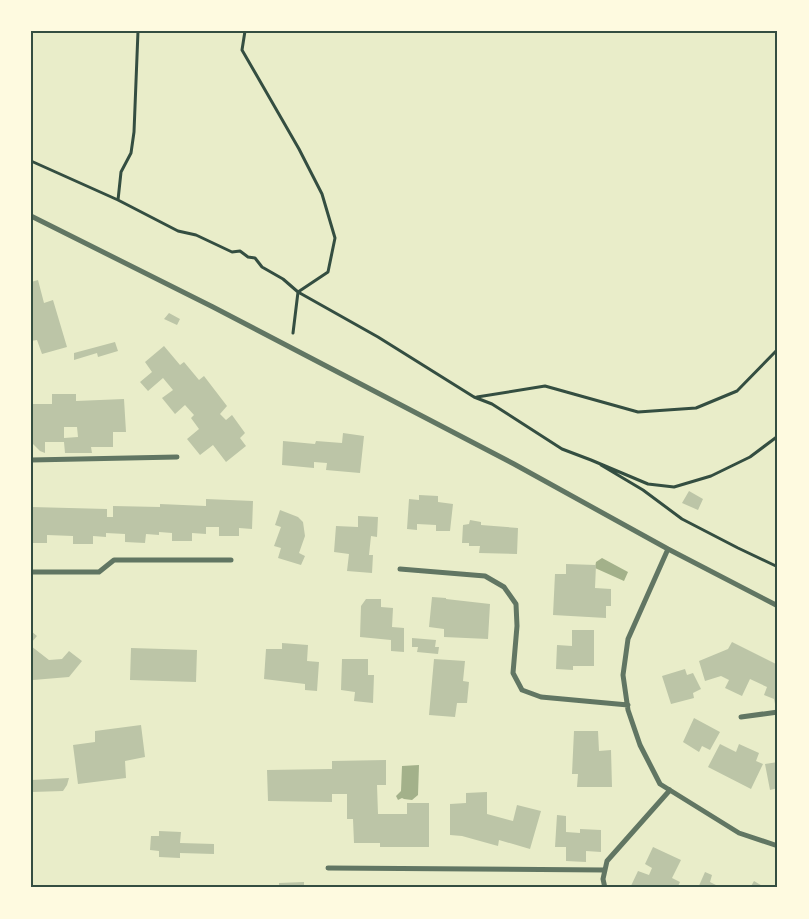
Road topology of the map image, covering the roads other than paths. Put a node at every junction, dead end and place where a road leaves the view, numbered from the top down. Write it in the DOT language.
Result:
graph roads {
  1 [pos="31,216"];
  2 [pos="177,457"];
  3 [pos="31,460"];
  4 [pos="668,549"];
  5 [pos="231,560"];
  6 [pos="400,569"];
  7 [pos="31,572"];
  8 [pos="778,606"];
  9 [pos="628,705"];
  10 [pos="778,712"];
  11 [pos="741,716"];
  12 [pos="670,790"];
  13 [pos="778,846"];
  14 [pos="328,868"];
  15 [pos="605,870"];
  16 [pos="605,888"];
  1 -- 4 [label="street"];
  2 -- 3 [label="street"];
  4 -- 8 [label="street"];
  4 -- 9 [label="street"];
  5 -- 7 [label="street"];
  6 -- 9 [label="street"];
  9 -- 12 [label="street"];
  10 -- 11 [label="street"];
  12 -- 13 [label="street"];
  12 -- 15 [label="street"];
  14 -- 15 [label="street"];
  15 -- 16 [label="street"];
}
